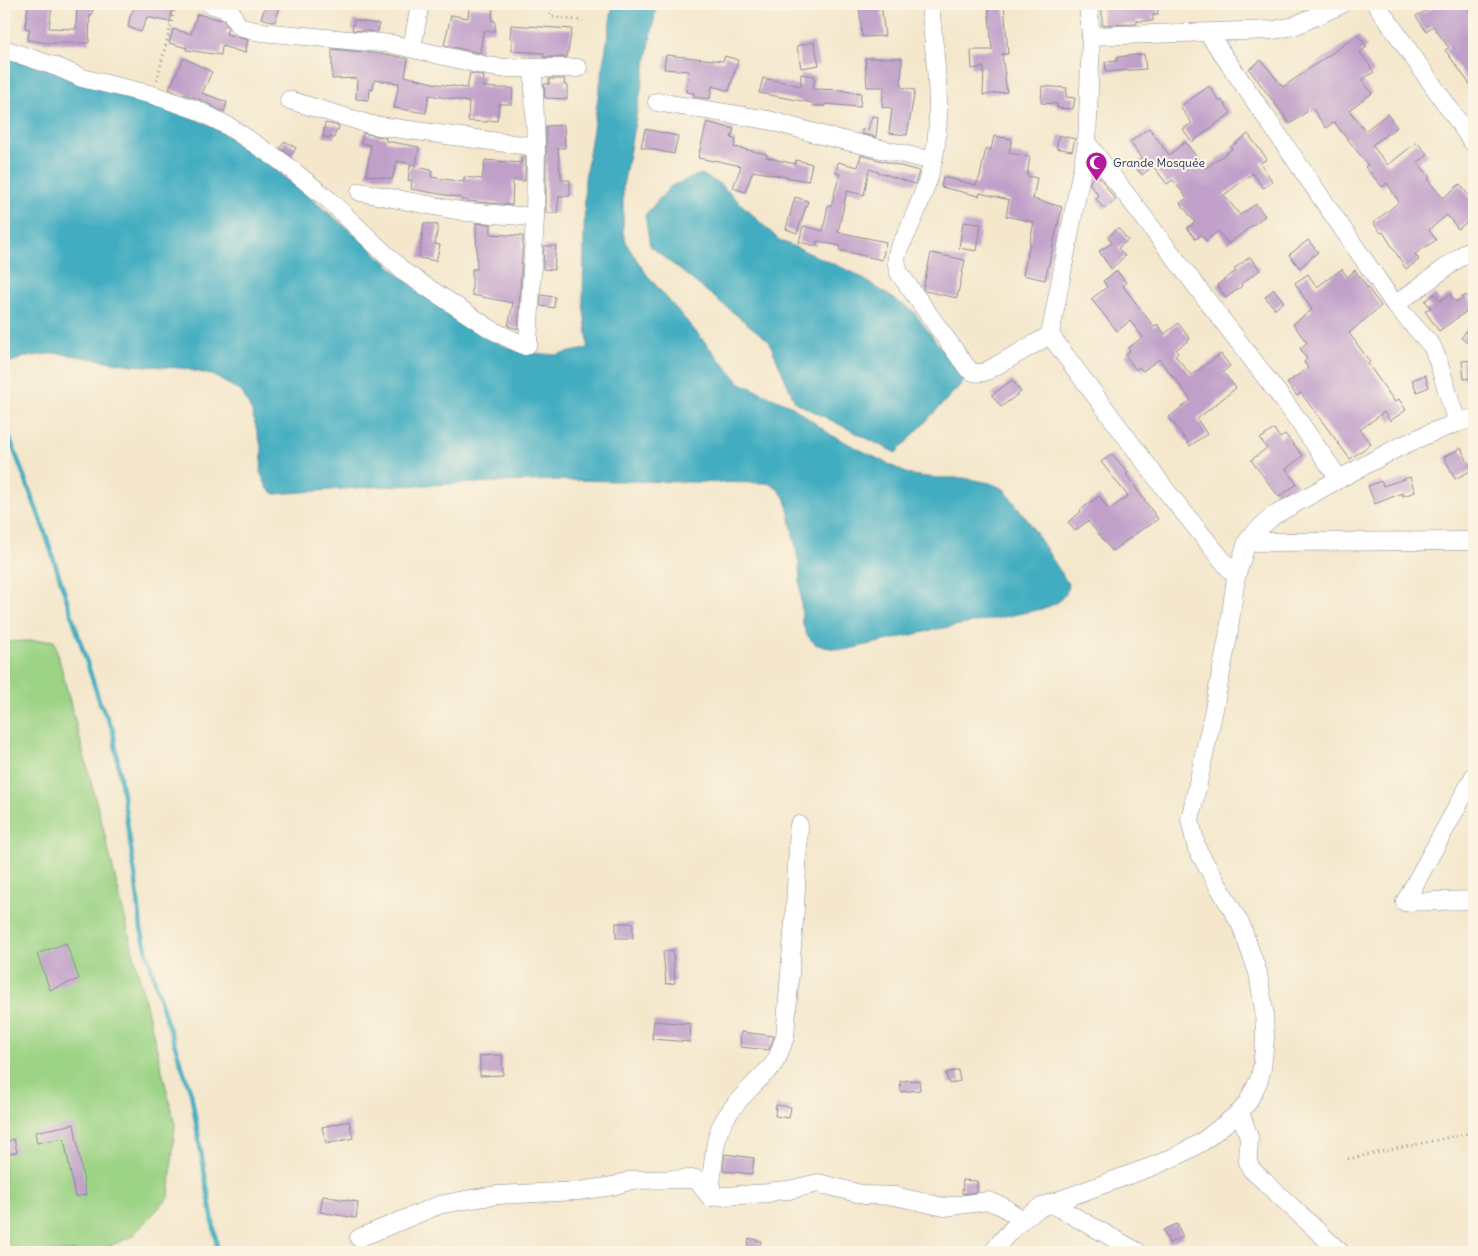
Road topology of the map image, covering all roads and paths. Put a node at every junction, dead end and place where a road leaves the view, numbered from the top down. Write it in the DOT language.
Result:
graph roads {
  1 [pos="176,4"];
  2 [pos="210,4"];
  3 [pos="420,4"];
  4 [pos="550,4"];
  5 [pos="930,4"];
  6 [pos="1088,4"];
  7 [pos="1342,4"];
  8 [pos="1376,4"];
  9 [pos="583,21"];
  10 [pos="1208,33"];
  11 [pos="1091,36"];
  12 [pos="412,48"];
  13 [pos="4,49"];
  14 [pos="533,68"];
  15 [pos="578,68"];
  16 [pos="154,95"];
  17 [pos="289,100"];
  18 [pos="656,102"];
  19 [pos="1086,144"];
  20 [pos="1474,144"];
  21 [pos="536,147"];
  22 [pos="933,160"];
  23 [pos="360,192"];
  24 [pos="536,217"];
  25 [pos="1474,247"];
  26 [pos="1396,305"];
  27 [pos="1050,335"];
  28 [pos="1474,418"];
  29 [pos="1457,422"];
  30 [pos="1339,479"];
  31 [pos="1474,541"];
  32 [pos="1247,542"];
  33 [pos="1236,577"];
  34 [pos="1474,776"];
  35 [pos="798,826"];
  36 [pos="1474,900"];
  37 [pos="1240,1112"];
  38 [pos="1474,1132"];
  39 [pos="1348,1158"];
  40 [pos="710,1197"];
  41 [pos="1050,1203"];
  42 [pos="1022,1220"];
  43 [pos="359,1238"];
  44 [pos="993,1252"];
  45 [pos="1138,1252"];
  46 [pos="1340,1252"];
  1 -- 16 [label="path"];
  2 -- 12 [label="street"];
  3 -- 12 [label="street"];
  4 -- 9 [label="path"];
  5 -- 22 [label="street"];
  6 -- 11 [label="street"];
  7 -- 10 [label="street"];
  8 -- 20 [label="street"];
  10 -- 11 [label="street"];
  10 -- 26 [label="street"];
  11 -- 19 [label="street"];
  12 -- 14 [label="street"];
  13 -- 16 [label="street"];
  14 -- 15 [label="street"];
  14 -- 21 [label="street"];
  16 -- 24 [label="street"];
  17 -- 21 [label="street"];
  18 -- 22 [label="street"];
  19 -- 27 [label="street"];
  19 -- 30 [label="street"];
  21 -- 24 [label="street"];
  22 -- 27 [label="street"];
  23 -- 24 [label="street"];
  25 -- 26 [label="street"];
  26 -- 29 [label="street"];
  27 -- 33 [label="street"];
  28 -- 29 [label="street"];
  29 -- 30 [label="street"];
  30 -- 32 [label="street"];
  31 -- 32 [label="street"];
  32 -- 33 [label="street"];
  33 -- 37 [label="street"];
  34 -- 36 [label="street"];
  35 -- 40 [label="street"];
  37 -- 41 [label="street"];
  37 -- 46 [label="street"];
  38 -- 39 [label="path"];
  40 -- 42 [label="street"];
  40 -- 43 [label="street"];
  41 -- 42 [label="street"];
  41 -- 45 [label="street"];
  42 -- 44 [label="street"];
}
